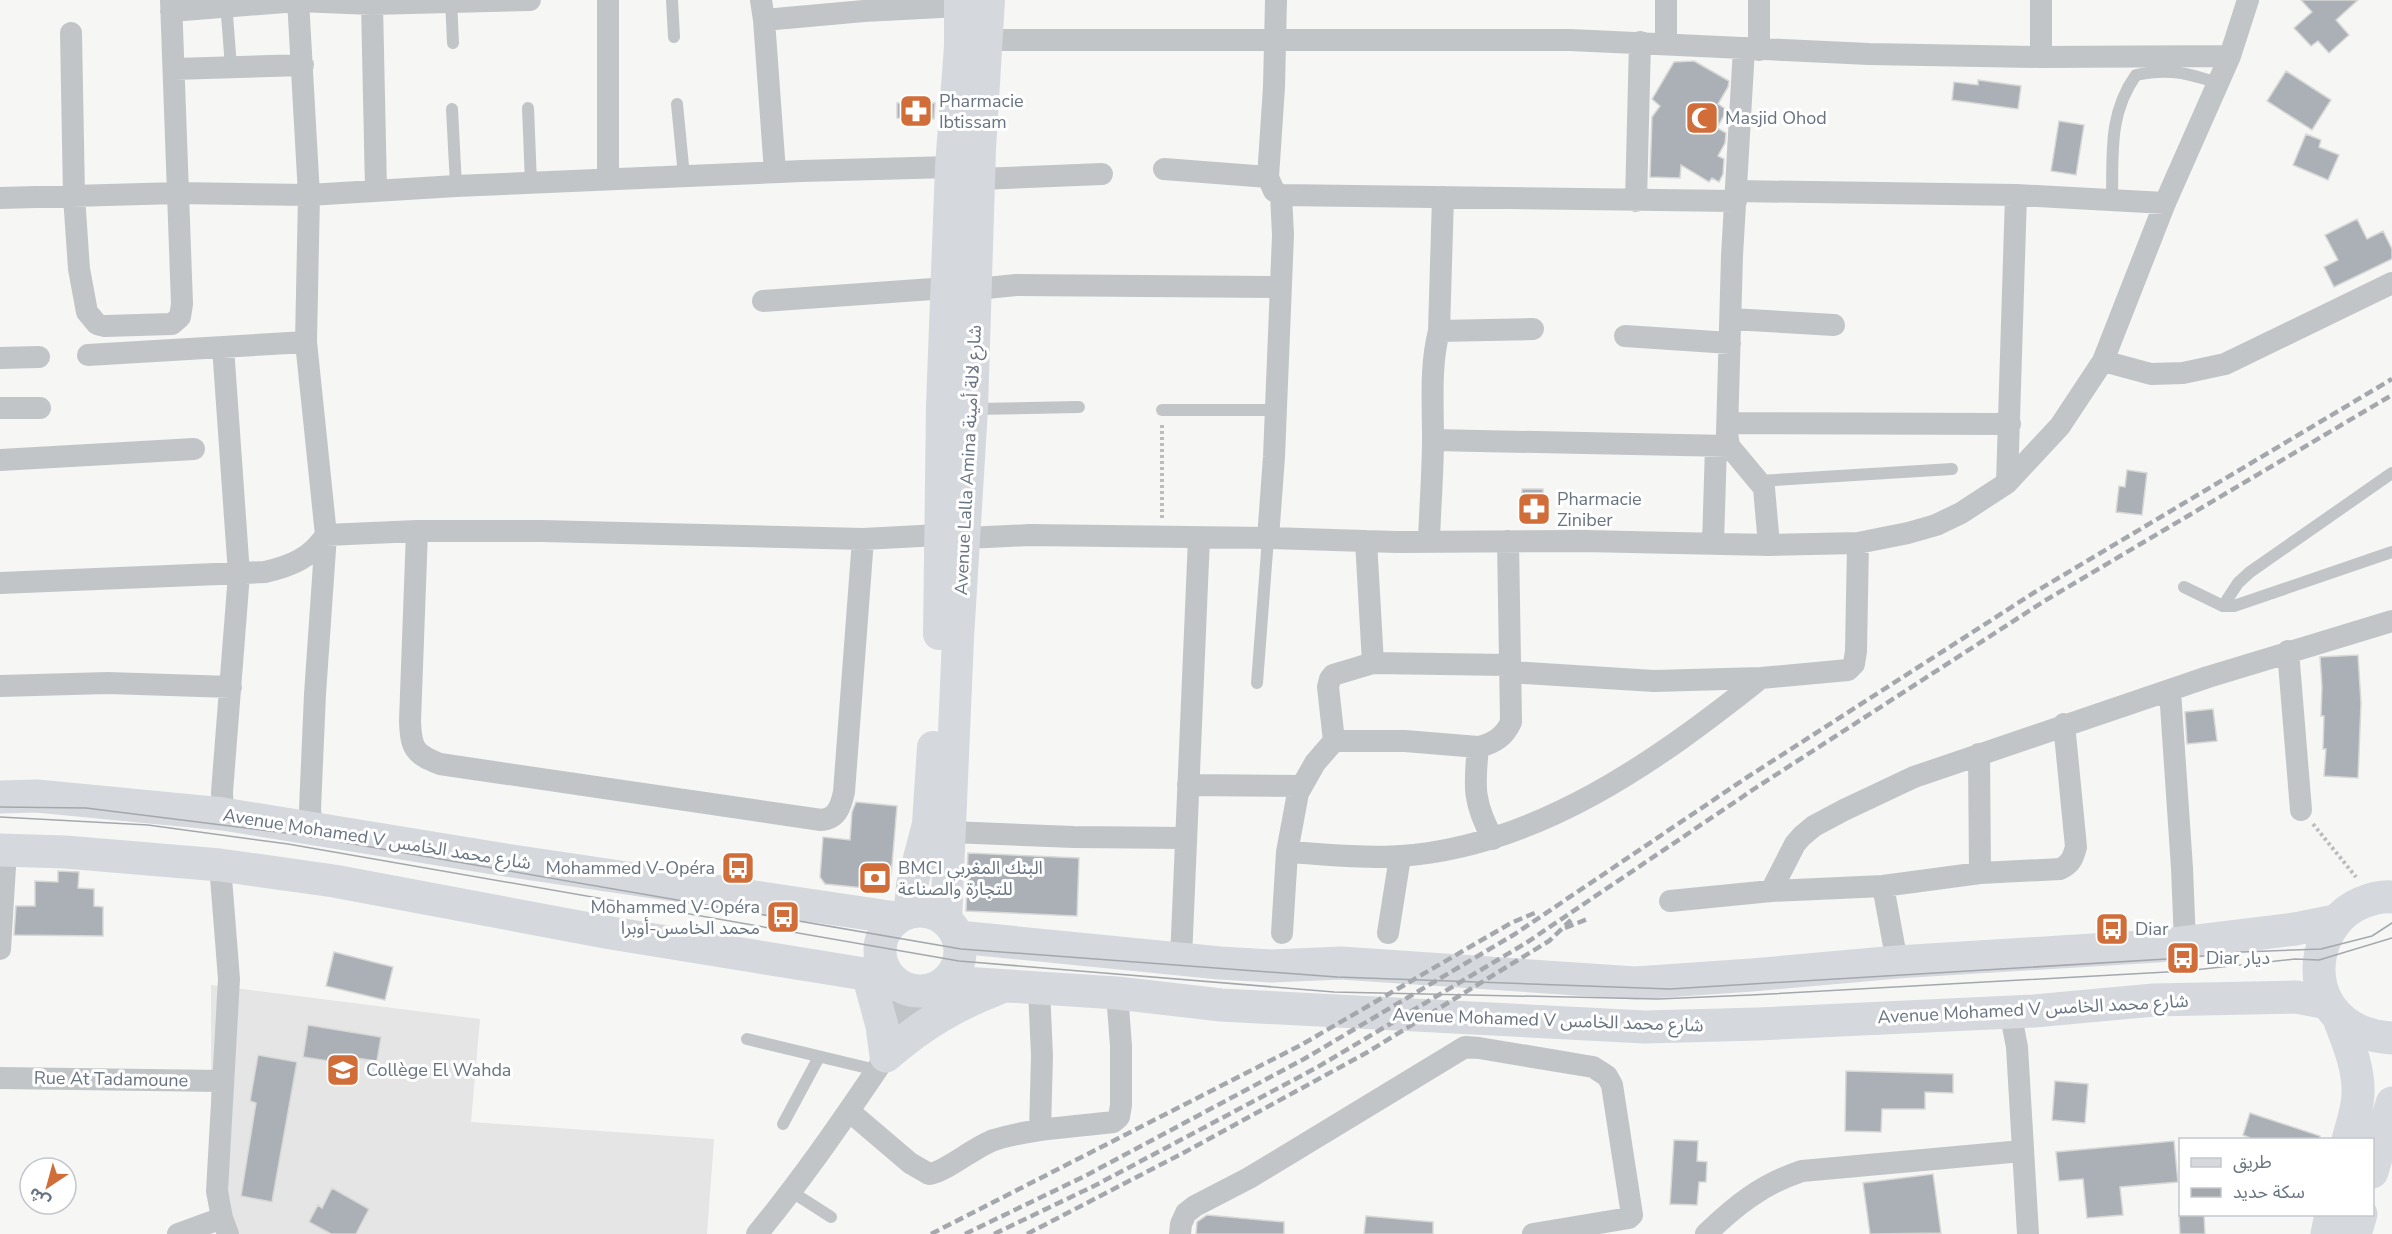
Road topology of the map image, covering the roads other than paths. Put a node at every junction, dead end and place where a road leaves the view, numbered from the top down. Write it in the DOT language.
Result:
graph roads {
  1 [pos="451,0"];
  2 [pos="521,0"];
  3 [pos="530,0"];
  4 [pos="608,0"];
  5 [pos="672,0"];
  6 [pos="1276,0"];
  7 [pos="1666,0"];
  8 [pos="1759,0"];
  9 [pos="2041,0"];
  10 [pos="2248,0"];
  11 [pos="298,1"];
  12 [pos="970,2"];
  13 [pos="226,3"];
  14 [pos="372,4"];
  15 [pos="171,5"];
  16 [pos="762,10"];
  17 [pos="71,33"];
  18 [pos="674,37"];
  19 [pos="986,40"];
  20 [pos="1275,41"];
  21 [pos="1640,42"];
  22 [pos="453,43"];
  23 [pos="1666,44"];
  24 [pos="1752,49"];
  25 [pos="2230,56"];
  26 [pos="2041,57"];
  27 [pos="303,64"];
  28 [pos="231,67"];
  29 [pos="174,69"];
  30 [pos="2218,83"];
  31 [pos="677,104"];
  32 [pos="528,108"];
  33 [pos="452,109"];
  34 [pos="1164,169"];
  35 [pos="775,172"];
  36 [pos="965,173"];
  37 [pos="1102,174"];
  38 [pos="684,176"];
  39 [pos="608,179"];
  40 [pos="531,183"];
  41 [pos="456,186"];
  42 [pos="1274,186"];
  43 [pos="376,190"];
  44 [pos="179,192"];
  45 [pos="309,195"];
  46 [pos="2016,195"];
  47 [pos="74,196"];
  48 [pos="1736,196"];
  49 [pos="1443,197"];
  50 [pos="0,198"];
  51 [pos="2112,200"];
  52 [pos="1636,201"];
  53 [pos="2164,203"];
  54 [pos="2392,283"];
  55 [pos="1280,286"];
  56 [pos="962,289"];
  57 [pos="763,301"];
  58 [pos="1731,319"];
  59 [pos="1834,325"];
  60 [pos="1533,329"];
  61 [pos="1439,331"];
  62 [pos="1625,336"];
  63 [pos="306,342"];
  64 [pos="1730,343"];
  65 [pos="223,347"];
  66 [pos="88,356"];
  67 [pos="39,357"];
  68 [pos="0,358"];
  69 [pos="2103,362"];
  70 [pos="1079,407"];
  71 [pos="0,408"];
  72 [pos="40,408"];
  73 [pos="972,409"];
  74 [pos="1162,410"];
  75 [pos="1276,410"];
  76 [pos="1728,423"];
  77 [pos="2010,424"];
  78 [pos="1433,440"];
  79 [pos="1722,446"];
  80 [pos="194,449"];
  81 [pos="0,460"];
  82 [pos="1952,469"];
  83 [pos="2392,473"];
  84 [pos="1759,481"];
  85 [pos="2007,483"];
  86 [pos="417,531"];
  87 [pos="326,535"];
  88 [pos="952,537"];
  89 [pos="1199,537"];
  90 [pos="1268,538"];
  91 [pos="863,539"];
  92 [pos="1366,541"];
  93 [pos="1429,541"];
  94 [pos="1508,542"];
  95 [pos="1713,543"];
  96 [pos="1858,543"];
  97 [pos="1769,545"];
  98 [pos="2392,552"];
  99 [pos="239,574"];
  100 [pos="0,583"];
  101 [pos="2184,587"];
  102 [pos="2223,606"];
  103 [pos="2392,621"];
  104 [pos="2288,651"];
  105 [pos="1373,663"];
  106 [pos="1509,669"];
  107 [pos="1761,678"];
  108 [pos="1257,683"];
  109 [pos="0,686"];
  110 [pos="231,687"];
  111 [pos="2170,691"];
  112 [pos="2064,724"];
  113 [pos="1334,741"];
  114 [pos="1478,747"];
  115 [pos="1979,754"];
  116 [pos="1188,785"];
  117 [pos="1300,786"];
  118 [pos="0,797"];
  119 [pos="2301,810"];
  120 [pos="223,814"];
  121 [pos="312,829"];
  122 [pos="951,832"];
  123 [pos="1185,838"];
  124 [pos="1493,839"];
  125 [pos="3,850"];
  126 [pos="1287,852"];
  127 [pos="1400,857"];
  128 [pos="220,865"];
  129 [pos="1980,873"];
  130 [pos="1883,886"];
  131 [pos="1771,891"];
  132 [pos="2383,897"];
  133 [pos="1670,901"];
  134 [pos="903,915"];
  135 [pos="2336,921"];
  136 [pos="952,928"];
  137 [pos="1282,933"];
  138 [pos="1388,933"];
  139 [pos="2185,943"];
  140 [pos="0,949"];
  141 [pos="1181,958"];
  142 [pos="1897,962"];
  143 [pos="906,982"];
  144 [pos="1002,987"];
  145 [pos="1039,989"];
  146 [pos="1117,993"];
  147 [pos="2333,1010"];
  148 [pos="2010,1011"];
  149 [pos="2392,1038"];
  150 [pos="747,1040"];
  151 [pos="819,1057"];
  152 [pos="881,1063"];
  153 [pos="0,1077"];
  154 [pos="222,1081"];
  155 [pos="2392,1103"];
  156 [pos="849,1111"];
  157 [pos="783,1124"];
  158 [pos="1040,1130"];
  159 [pos="2348,1138"];
  160 [pos="2022,1151"];
  161 [pos="2374,1168"];
  162 [pos="792,1192"];
  163 [pos="2331,1216"];
  164 [pos="2361,1216"];
  165 [pos="831,1217"];
  166 [pos="225,1226"];
  167 [pos="178,1234"];
  168 [pos="757,1234"];
  169 [pos="1180,1234"];
  170 [pos="1533,1234"];
  171 [pos="1706,1234"];
  172 [pos="2028,1234"];
  173 [pos="2327,1234"];
  174 [pos="2355,1234"];
  1 -- 2 [label="street"];
  1 -- 14 [label="street"];
  1 -- 22 [label="lane"];
  2 -- 3 [label="street"];
  4 -- 39 [label="street"];
  5 -- 18 [label="lane"];
  6 -- 20 [label="street"];
  7 -- 23 [label="street"];
  8 -- 24 [label="street"];
  9 -- 26 [label="street"];
  10 -- 25 [label="street"];
  11 -- 13 [label="street"];
  11 -- 14 [label="street"];
  11 -- 27 [label="street"];
  12 -- 16 [label="street"];
  12 -- 19 [label="street, Avenue Lalla Amina شارع لالة أمينة"];
  12 -- 36 [label="street, Avenue Lalla Amina شارع لالة أمينة"];
  13 -- 15 [label="street"];
  13 -- 28 [label="lane"];
  14 -- 43 [label="street"];
  15 -- 29 [label="street"];
  16 -- 35 [label="street"];
  17 -- 47 [label="street"];
  19 -- 20 [label="street"];
  19 -- 36 [label="street, Avenue Lalla Amina شارع لالة أمينة"];
  20 -- 21 [label="street"];
  20 -- 42 [label="street"];
  21 -- 23 [label="street"];
  21 -- 52 [label="street"];
  23 -- 24 [label="street"];
  24 -- 26 [label="street"];
  24 -- 48 [label="street"];
  25 -- 26 [label="street"];
  25 -- 30 [label="street"];
  27 -- 28 [label="street"];
  27 -- 45 [label="street"];
  28 -- 29 [label="street"];
  29 -- 44 [label="street"];
  30 -- 51 [label="lane"];
  30 -- 53 [label="street"];
  31 -- 38 [label="lane"];
  32 -- 40 [label="lane"];
  33 -- 41 [label="lane"];
  34 -- 42 [label="street"];
  35 -- 36 [label="street"];
  35 -- 38 [label="street"];
  36 -- 37 [label="street"];
  36 -- 56 [label="street, Avenue Lalla Amina شارع لالة أمينة"];
  38 -- 39 [label="street"];
  39 -- 40 [label="street"];
  40 -- 41 [label="street"];
  41 -- 43 [label="street"];
  42 -- 49 [label="street"];
  42 -- 55 [label="street"];
  43 -- 45 [label="street"];
  44 -- 45 [label="street"];
  44 -- 47 [label="street"];
  44 -- 47 [label="street"];
  45 -- 63 [label="street"];
  46 -- 48 [label="street"];
  46 -- 51 [label="street"];
  46 -- 77 [label="street"];
  47 -- 50 [label="street"];
  48 -- 52 [label="street"];
  48 -- 58 [label="street"];
  49 -- 52 [label="street"];
  49 -- 61 [label="street"];
  51 -- 53 [label="street"];
  53 -- 69 [label="street"];
  54 -- 69 [label="street"];
  55 -- 56 [label="street"];
  55 -- 75 [label="street"];
  56 -- 57 [label="street"];
  56 -- 73 [label="street, Avenue Lalla Amina شارع لالة أمينة"];
  56 -- 88 [label="street, Avenue Lalla Amina شارع لالة أمينة"];
  58 -- 59 [label="street"];
  58 -- 64 [label="street"];
  60 -- 61 [label="street"];
  61 -- 78 [label="street"];
  62 -- 64 [label="street"];
  63 -- 65 [label="street"];
  63 -- 87 [label="street"];
  64 -- 76 [label="street"];
  65 -- 66 [label="street"];
  65 -- 99 [label="street"];
  67 -- 68 [label="street"];
  69 -- 85 [label="street"];
  70 -- 73 [label="lane"];
  71 -- 72 [label="street"];
  73 -- 88 [label="street, Avenue Lalla Amina شارع لالة أمينة"];
  74 -- 75 [label="lane"];
  75 -- 90 [label="street"];
  76 -- 77 [label="street"];
  76 -- 79 [label="street"];
  77 -- 85 [label="street"];
  78 -- 79 [label="street"];
  78 -- 93 [label="street"];
  79 -- 84 [label="street"];
  79 -- 95 [label="street"];
  80 -- 81 [label="street"];
  82 -- 84 [label="lane"];
  83 -- 102 [label="lane"];
  84 -- 97 [label="street"];
  85 -- 96 [label="street"];
  86 -- 87 [label="street"];
  86 -- 91 [label="street"];
  86 -- 91 [label="street"];
  87 -- 99 [label="street"];
  87 -- 121 [label="street"];
  88 -- 89 [label="street"];
  88 -- 91 [label="street"];
  88 -- 122 [label="street, Avenue Lalla Amina شارع لالة أمينة"];
  88 -- 134 [label="street, Avenue Lalla Amina شارع لالة أمينة"];
  89 -- 90 [label="street"];
  89 -- 116 [label="street"];
  90 -- 92 [label="street"];
  90 -- 108 [label="lane"];
  92 -- 93 [label="street"];
  92 -- 105 [label="street"];
  93 -- 94 [label="street"];
  94 -- 95 [label="street"];
  94 -- 106 [label="street"];
  95 -- 97 [label="street"];
  96 -- 97 [label="street"];
  96 -- 107 [label="street"];
  98 -- 102 [label="lane"];
  99 -- 100 [label="street"];
  99 -- 110 [label="street"];
  101 -- 102 [label="lane"];
  103 -- 104 [label="street"];
  104 -- 111 [label="street"];
  104 -- 119 [label="street"];
  105 -- 106 [label="street"];
  105 -- 113 [label="street"];
  106 -- 107 [label="street"];
  106 -- 114 [label="street"];
  107 -- 124 [label="street"];
  109 -- 110 [label="street"];
  110 -- 120 [label="street"];
  111 -- 112 [label="street"];
  111 -- 139 [label="street"];
  112 -- 115 [label="street"];
  112 -- 129 [label="street"];
  113 -- 114 [label="street"];
  113 -- 117 [label="street"];
  114 -- 124 [label="street"];
  115 -- 129 [label="street"];
  115 -- 131 [label="street"];
  116 -- 117 [label="street"];
  116 -- 123 [label="street"];
  117 -- 126 [label="street"];
  118 -- 120 [label="main road, Avenue Mohamed V شارع محمد الخامس"];
  120 -- 121 [label="main road, Avenue Mohamed V شارع محمد الخامس"];
  121 -- 134 [label="main road, Avenue Mohamed V شارع محمد الخامس"];
  122 -- 123 [label="street"];
  122 -- 136 [label="street, Avenue Lalla Amina شارع لالة أمينة"];
  123 -- 141 [label="street"];
  124 -- 127 [label="street"];
  125 -- 128 [label="main road, Avenue Mohamed V شارع محمد الخامس"];
  125 -- 140 [label="street"];
  126 -- 127 [label="street"];
  126 -- 137 [label="street"];
  127 -- 138 [label="street"];
  128 -- 143 [label="main road, Avenue Mohamed V شارع محمد الخامس"];
  128 -- 154 [label="street"];
  129 -- 130 [label="street"];
  130 -- 131 [label="street"];
  130 -- 142 [label="street"];
  131 -- 133 [label="street"];
  132 -- 135 [label="main road"];
  134 -- 136 [label="main road"];
  134 -- 143 [label="main road"];
  135 -- 139 [label="main road"];
  135 -- 147 [label="main road"];
  136 -- 141 [label="main road"];
  136 -- 143 [label="main road"];
  139 -- 142 [label="main road"];
  141 -- 142 [label="main road"];
  143 -- 144 [label="main road, Avenue Mohamed V شارع محمد الخامس"];
  143 -- 152 [label="main road"];
  143 -- 152 [label="street"];
  144 -- 145 [label="main road, Avenue Mohamed V شارع محمد الخامس"];
  144 -- 152 [label="main road"];
  145 -- 146 [label="main road, Avenue Mohamed V شارع محمد الخامس"];
  145 -- 158 [label="street"];
  146 -- 148 [label="main road, Avenue Mohamed V شارع محمد الخامس"];
  146 -- 158 [label="street"];
  147 -- 148 [label="main road, Avenue Mohamed V شارع محمد الخامس"];
  147 -- 149 [label="main road"];
  147 -- 159 [label="main road"];
  148 -- 160 [label="street"];
  150 -- 151 [label="lane"];
  151 -- 152 [label="lane"];
  151 -- 157 [label="lane"];
  152 -- 156 [label="street"];
  153 -- 154 [label="street, Rue At Tadamoune"];
  154 -- 166 [label="street"];
  155 -- 161 [label="main road"];
  156 -- 158 [label="street"];
  156 -- 162 [label="street"];
  160 -- 171 [label="street"];
  160 -- 172 [label="street"];
  162 -- 165 [label="lane"];
  162 -- 168 [label="street"];
  163 -- 173 [label="main road"];
  164 -- 174 [label="main road"];
  166 -- 167 [label="street"];
  169 -- 170 [label="street"];
}
